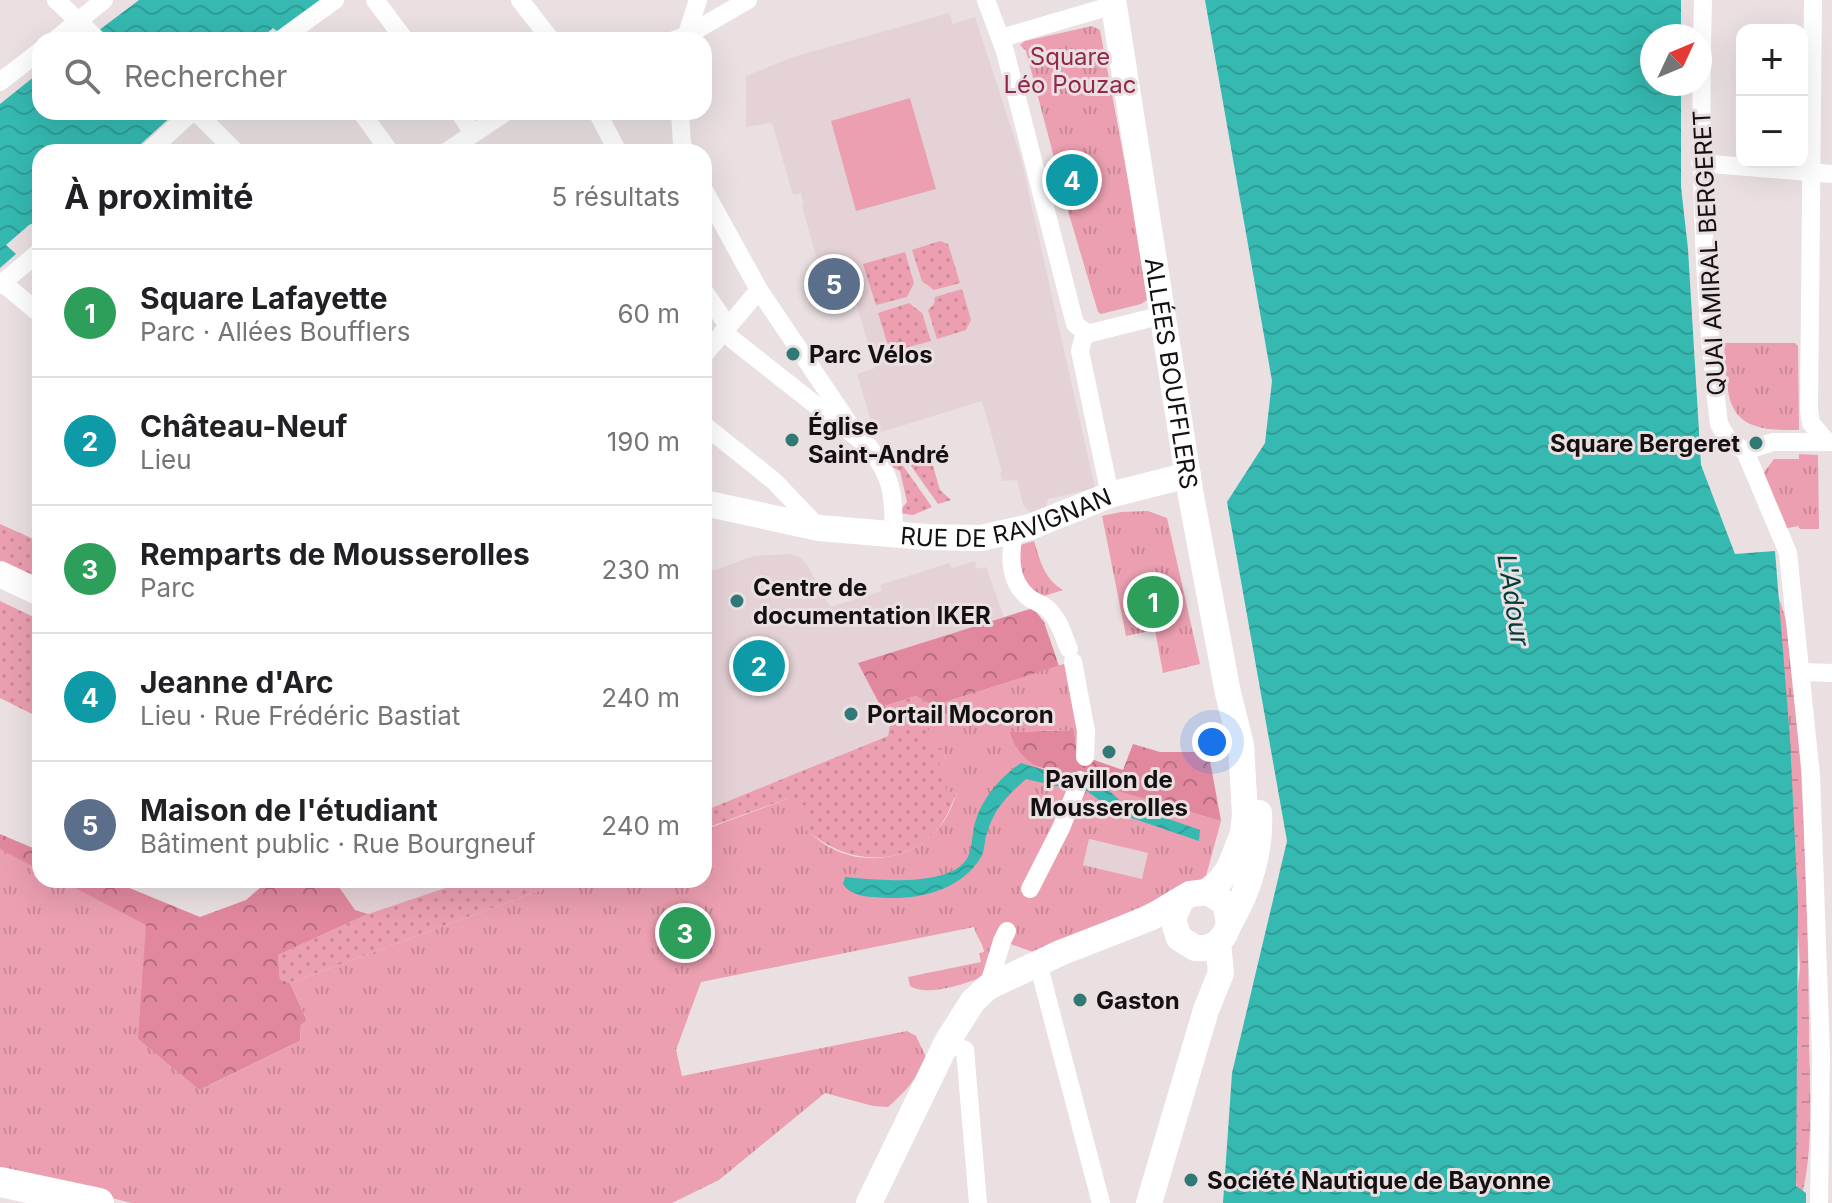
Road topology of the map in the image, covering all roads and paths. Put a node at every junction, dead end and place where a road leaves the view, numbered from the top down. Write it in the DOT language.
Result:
graph roads {
  1 [pos="56,0"];
  2 [pos="104,0"];
  3 [pos="335,0"];
  4 [pos="375,0"];
  5 [pos="520,0"];
  6 [pos="698,0"];
  7 [pos="748,0"];
  8 [pos="986,0"];
  9 [pos="1703,0"];
  10 [pos="1813,0"];
  11 [pos="1114,2"];
  12 [pos="78,22"];
  13 [pos="65,32"];
  14 [pos="89,32"];
  15 [pos="306,32"];
  16 [pos="399,32"];
  17 [pos="545,32"];
  18 [pos="685,32"];
  19 [pos="694,32"];
  20 [pos="1001,38"];
  21 [pos="32,57"];
  22 [pos="0,82"];
  23 [pos="183,120"];
  24 [pos="204,120"];
  25 [pos="367,120"];
  26 [pos="464,120"];
  27 [pos="493,120"];
  28 [pos="601,120"];
  29 [pos="680,120"];
  30 [pos="473,133"];
  31 [pos="157,144"];
  32 [pos="228,144"];
  33 [pos="384,144"];
  34 [pos="459,144"];
  35 [pos="614,144"];
  36 [pos="682,144"];
  37 [pos="1700,163"];
  38 [pos="1811,170"];
  39 [pos="1832,174"];
  40 [pos="712,205"];
  41 [pos="32,258"];
  42 [pos="1,284"];
  43 [pos="759,290"];
  44 [pos="712,305"];
  45 [pos="32,308"];
  46 [pos="1163,315"];
  47 [pos="725,329"];
  48 [pos="1085,332"];
  49 [pos="712,345"];
  50 [pos="712,431"];
  51 [pos="860,440"];
  52 [pos="1830,442"];
  53 [pos="1745,451"];
  54 [pos="1188,475"];
  55 [pos="1110,495"];
  56 [pos="712,505"];
  57 [pos="819,528"];
  58 [pos="1014,532"];
  59 [pos="894,534"];
  60 [pos="0,574"];
  61 [pos="32,589"];
  62 [pos="1802,672"];
  63 [pos="1832,673"];
  64 [pos="1241,745"];
  65 [pos="1085,757"];
  66 [pos="1079,785"];
  67 [pos="1030,889"];
  68 [pos="1207,892"];
  69 [pos="1181,900"];
  70 [pos="1824,917"];
  71 [pos="1150,918"];
  72 [pos="1007,931"];
  73 [pos="1205,937"];
  74 [pos="1038,963"];
  75 [pos="988,987"];
  76 [pos="947,1042"];
  77 [pos="0,1182"];
  78 [pos="0,1198"];
  79 [pos="25,1203"];
  80 [pos="99,1203"];
  81 [pos="869,1203"];
  82 [pos="978,1203"];
  83 [pos="1101,1203"];
  84 [pos="1149,1203"];
  85 [pos="1819,1203"];
  1 -- 12 [label="street"];
  2 -- 12 [label="street"];
  3 -- 15 [label="street"];
  4 -- 16 [label="street"];
  5 -- 17 [label="street"];
  6 -- 18 [label="street"];
  7 -- 19 [label="street"];
  8 -- 20 [label="street"];
  9 -- 37 [label="street, QUAI AMIRAL BERGERET"];
  10 -- 38 [label="street"];
  11 -- 20 [label="street"];
  11 -- 46 [label="main road, ALLÉES BOUFFLERS"];
  12 -- 13 [label="street"];
  12 -- 14 [label="street"];
  20 -- 48 [label="street"];
  21 -- 22 [label="street"];
  23 -- 31 [label="street"];
  24 -- 32 [label="street"];
  25 -- 33 [label="street"];
  26 -- 30 [label="street"];
  27 -- 30 [label="street"];
  28 -- 35 [label="street"];
  29 -- 36 [label="street"];
  30 -- 34 [label="street"];
  37 -- 38 [label="street"];
  37 -- 53 [label="street, QUAI AMIRAL BERGERET"];
  38 -- 39 [label="street"];
  38 -- 52 [label="street"];
  40 -- 43 [label="street"];
  41 -- 42 [label="street"];
  42 -- 45 [label="street"];
  43 -- 47 [label="street"];
  43 -- 51 [label="street"];
  44 -- 47 [label="street"];
  46 -- 48 [label="street"];
  46 -- 54 [label="main road, ALLÉES BOUFFLERS"];
  47 -- 49 [label="street"];
  47 -- 51 [label="street"];
  48 -- 55 [label="street"];
  50 -- 57 [label="street"];
  51 -- 59 [label="street"];
  52 -- 53 [label="street"];
  53 -- 62 [label="street, QUAI AMIRAL BERGERET"];
  54 -- 55 [label="main road, RUE DE RAVIGNAN"];
  54 -- 64 [label="main road, ALLÉES BOUFFLERS"];
  55 -- 58 [label="main road, RUE DE RAVIGNAN"];
  56 -- 57 [label="main road, RUE DE RAVIGNAN"];
  57 -- 59 [label="main road, RUE DE RAVIGNAN"];
  58 -- 59 [label="main road, RUE DE RAVIGNAN"];
  58 -- 65 [label="street"];
  60 -- 61 [label="main road"];
  62 -- 63 [label="street"];
  62 -- 70 [label="street, QUAI AMIRAL BERGERET"];
  64 -- 68 [label="main road, ALLÉES BOUFFLERS"];
  64 -- 73 [label="main road, ALLÉES BOUFFLERS"];
  66 -- 67 [label="street"];
  68 -- 69 [label="main road"];
  68 -- 73 [label="main road"];
  69 -- 71 [label="main road"];
  69 -- 73 [label="main road"];
  70 -- 85 [label="street, QUAI AMIRAL BERGERET"];
  71 -- 73 [label="main road"];
  71 -- 74 [label="main road"];
  72 -- 75 [label="street"];
  73 -- 84 [label="main road"];
  74 -- 75 [label="main road"];
  74 -- 83 [label="street"];
  75 -- 76 [label="main road"];
  76 -- 81 [label="main road"];
  76 -- 82 [label="street"];
  77 -- 80 [label="main road"];
  78 -- 79 [label="main road"];
}
